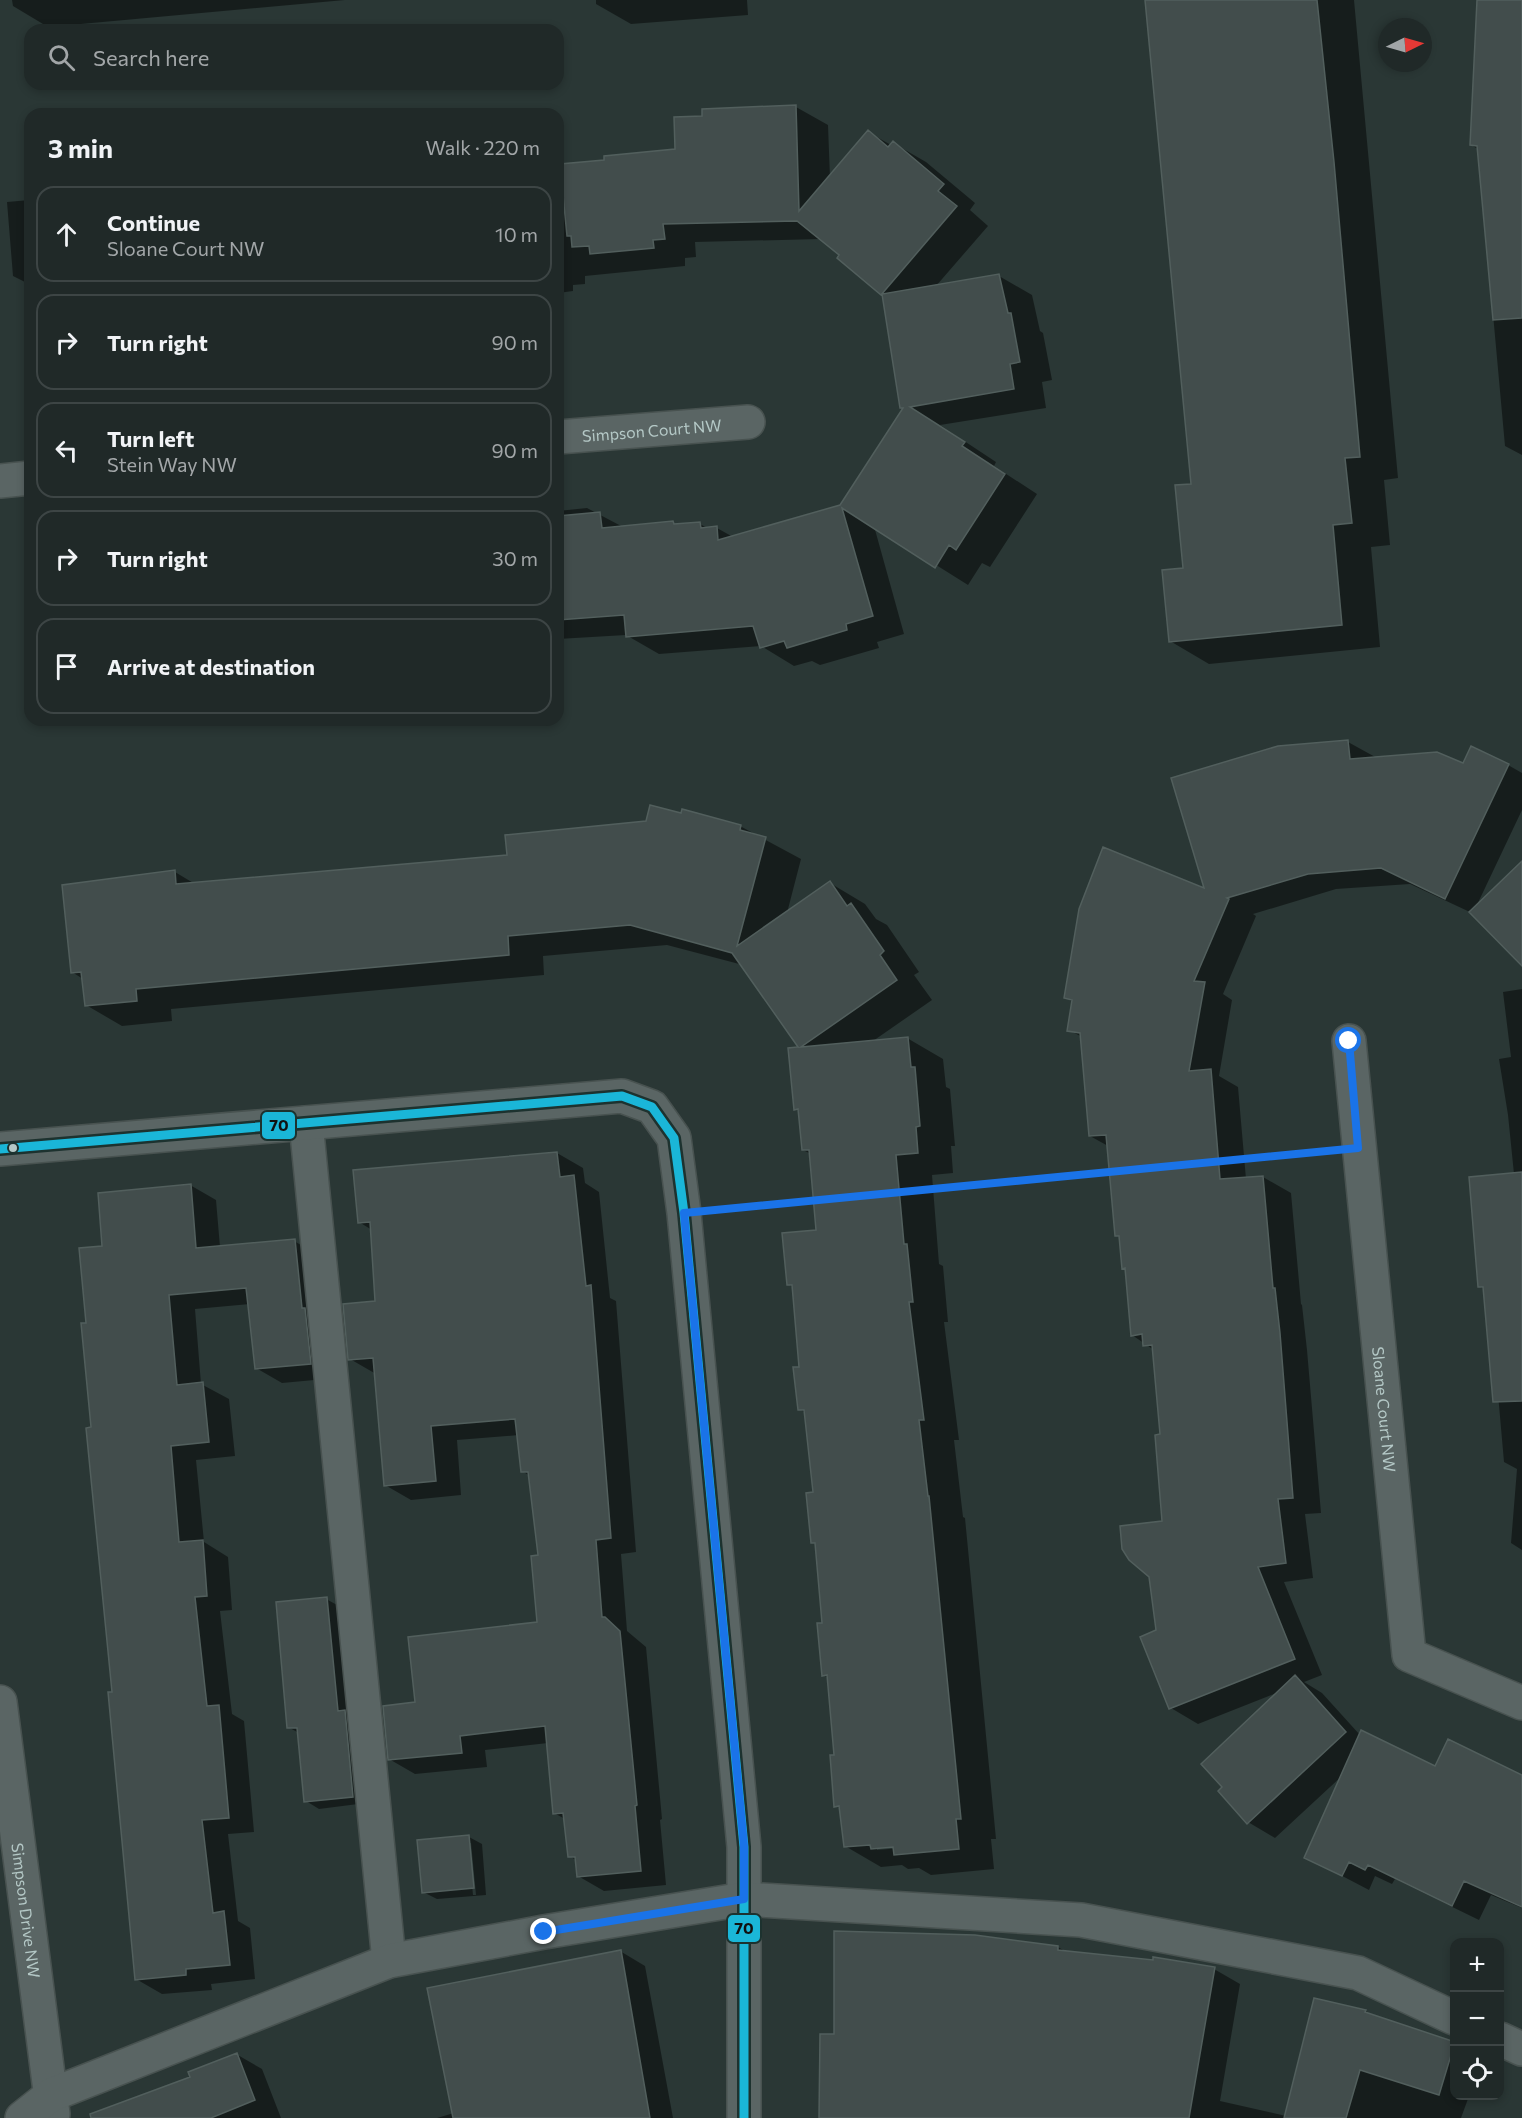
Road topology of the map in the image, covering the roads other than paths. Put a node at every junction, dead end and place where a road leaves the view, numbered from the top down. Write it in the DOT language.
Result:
graph roads {
  1 [pos="748,422"];
  2 [pos="564,437"];
  3 [pos="24,479"];
  4 [pos="0,481"];
  5 [pos="1349,1041"];
  6 [pos="306,1123"];
  7 [pos="0,1149"];
  8 [pos="0,1702"];
  9 [pos="1522,1703"];
  10 [pos="744,1899"];
  11 [pos="389,1961"];
  12 [pos="1450,2016"];
  13 [pos="1504,2041"];
  14 [pos="1522,2049"];
  15 [pos="52,2106"];
  16 [pos="22,2118"];
  17 [pos="744,2118"];
  1 -- 2 [label="street, Simpson Court NW"];
  3 -- 4 [label="street"];
  5 -- 9 [label="street, Sloane Court NW"];
  6 -- 7 [label="street"];
  6 -- 10 [label="street"];
  6 -- 11 [label="street"];
  8 -- 15 [label="street, Simpson Drive NW"];
  10 -- 11 [label="street"];
  10 -- 12 [label="street"];
  10 -- 17 [label="street"];
  11 -- 15 [label="street"];
  13 -- 14 [label="street"];
  15 -- 16 [label="street"];
}
